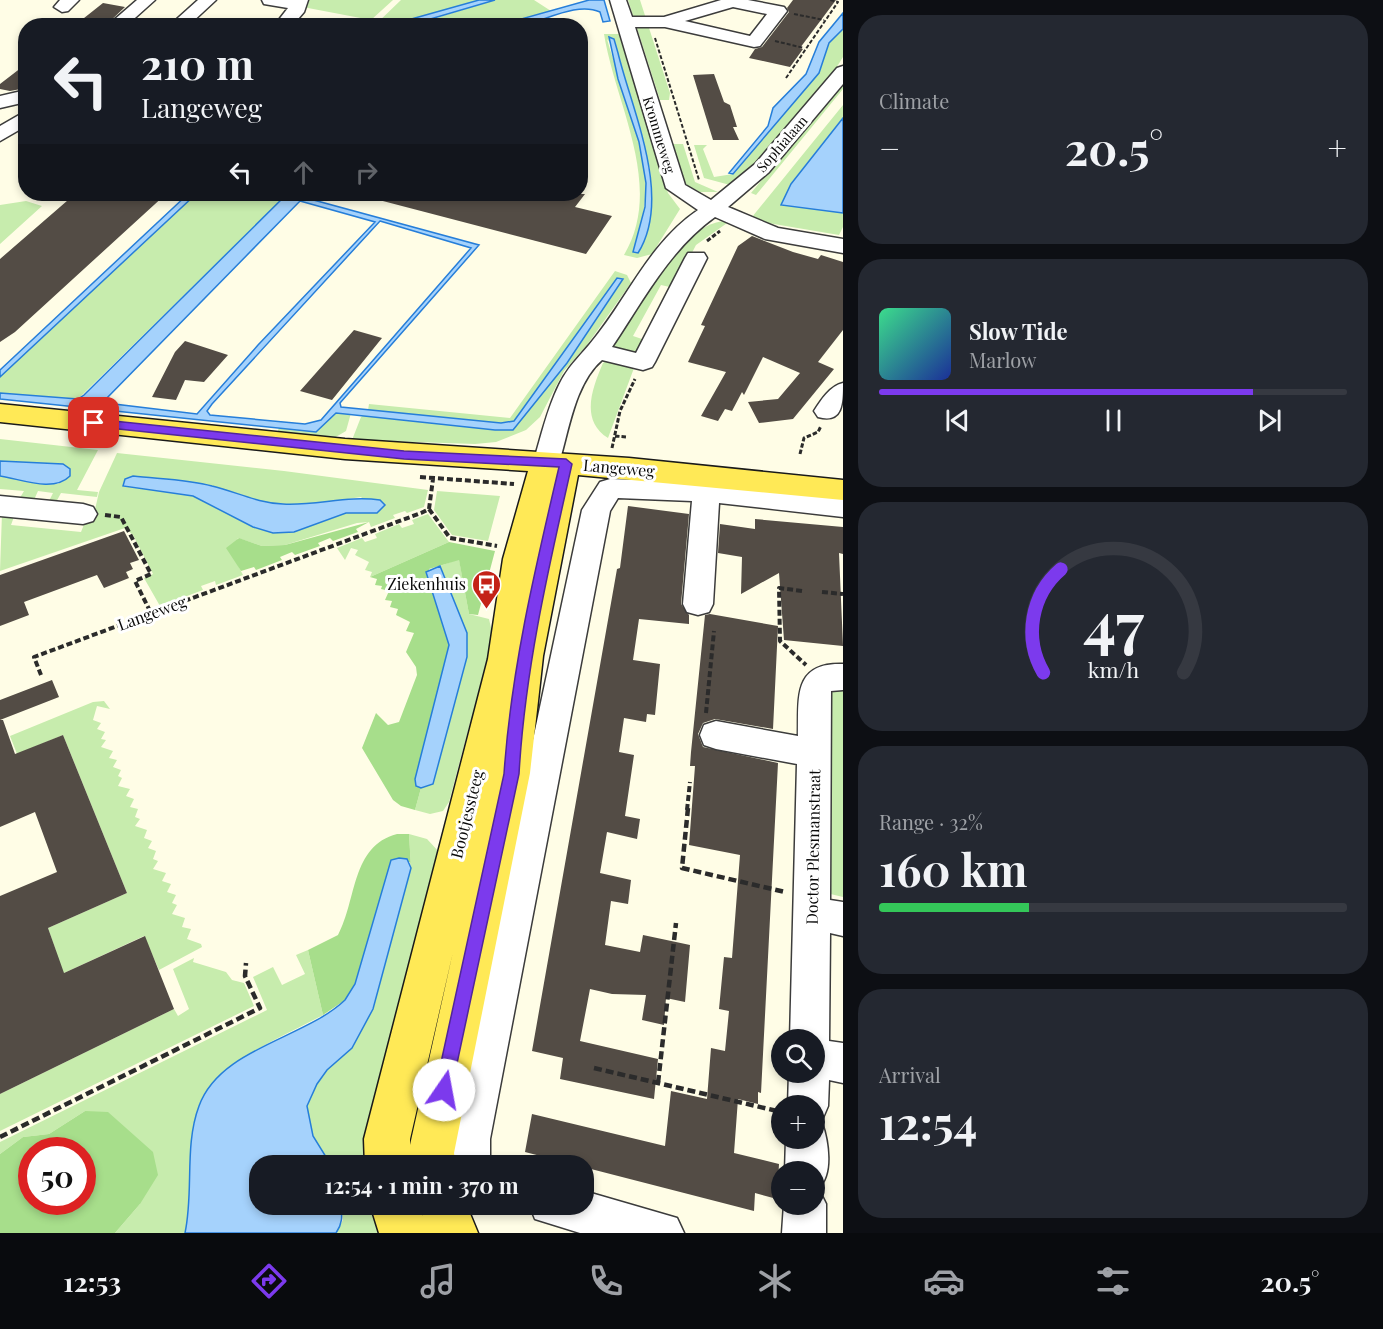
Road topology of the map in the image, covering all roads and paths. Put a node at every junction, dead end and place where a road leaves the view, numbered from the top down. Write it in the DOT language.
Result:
graph roads {
  1 [pos="147,0"];
  2 [pos="181,0"];
  3 [pos="270,0"];
  4 [pos="618,0"];
  5 [pos="830,0"];
  6 [pos="206,2"];
  7 [pos="298,2"];
  8 [pos="125,18"];
  9 [pos="187,18"];
  10 [pos="289,18"];
  11 [pos="625,22"];
  12 [pos="657,22"];
  13 [pos="843,72"];
  14 [pos="786,78"];
  15 [pos="18,98"];
  16 [pos="0,102"];
  17 [pos="18,123"];
  18 [pos="0,135"];
  19 [pos="732,195"];
  20 [pos="713,207"];
  21 [pos="738,219"];
  22 [pos="843,246"];
  23 [pos="696,258"];
  24 [pos="597,351"];
  25 [pos="643,362"];
  26 [pos="843,391"];
  27 [pos="827,411"];
  28 [pos="0,413"];
  29 [pos="615,436"];
  30 [pos="627,437"];
  31 [pos="800,454"];
  32 [pos="556,463"];
  33 [pos="609,478"];
  34 [pos="433,479"];
  35 [pos="843,490"];
  36 [pos="706,493"];
  37 [pos="0,506"];
  38 [pos="843,507"];
  39 [pos="429,509"];
  40 [pos="83,514"];
  41 [pos="502,547"];
  42 [pos="802,591"];
  43 [pos="822,592"];
  44 [pos="843,594"];
  45 [pos="698,603"];
  46 [pos="152,613"];
  47 [pos="714,630"];
  48 [pos="41,675"];
  49 [pos="832,679"];
  50 [pos="717,736"];
  51 [pos="814,753"];
  52 [pos="690,782"];
  53 [pos="822,910"];
  54 [pos="676,923"];
  55 [pos="246,963"];
  56 [pos="811,1029"];
  57 [pos="825,1060"];
  58 [pos="843,1063"];
  59 [pos="594,1068"];
  60 [pos="658,1083"];
  61 [pos="771,1110"];
  62 [pos="0,1137"];
  63 [pos="388,1155"];
  64 [pos="431,1155"];
  65 [pos="469,1155"];
  66 [pos="396,1215"];
  67 [pos="447,1215"];
  68 [pos="592,1215"];
  69 [pos="805,1215"];
  70 [pos="406,1233"];
  71 [pos="454,1233"];
  72 [pos="662,1233"];
  73 [pos="804,1233"];
  1 -- 8 [label="street"];
  2 -- 6 [label="street"];
  3 -- 7 [label="street"];
  4 -- 11 [label="street, Krommeweg"];
  5 -- 14 [label="path"];
  6 -- 9 [label="street"];
  7 -- 10 [label="street"];
  11 -- 12 [label="street"];
  11 -- 20 [label="street, Krommeweg"];
  12 -- 12 [label="street"];
  12 -- 19 [label="path, Krommeweg"];
  13 -- 19 [label="street, Sophialaan"];
  15 -- 16 [label="street"];
  17 -- 18 [label="street"];
  19 -- 20 [label="street, Sophialaan"];
  20 -- 21 [label="street, Krommeweg"];
  20 -- 24 [label="street"];
  21 -- 22 [label="street, Krommeweg"];
  21 -- 23 [label="path"];
  23 -- 25 [label="street"];
  24 -- 25 [label="street"];
  24 -- 32 [label="street"];
  25 -- 29 [label="path"];
  26 -- 27 [label="street"];
  27 -- 31 [label="path"];
  28 -- 32 [label="main road, Langeweg"];
  29 -- 30 [label="path"];
  29 -- 33 [label="path"];
  32 -- 33 [label="main road, Langeweg"];
  32 -- 63 [label="main road, Bootjessteeg"];
  32 -- 64 [label="main road, Bootjessteeg"];
  33 -- 35 [label="main road, Langeweg"];
  33 -- 36 [label="street, Langeweg"];
  33 -- 65 [label="street"];
  34 -- 39 [label="path"];
  36 -- 38 [label="street, Langeweg"];
  36 -- 45 [label="street"];
  37 -- 40 [label="street"];
  39 -- 41 [label="path"];
  39 -- 46 [label="path, Langeweg"];
  40 -- 46 [label="path"];
  42 -- 49 [label="path"];
  43 -- 44 [label="path"];
  46 -- 48 [label="path, Langeweg"];
  47 -- 50 [label="path"];
  49 -- 51 [label="street, Doctor Plesmanstraat"];
  50 -- 51 [label="street"];
  51 -- 53 [label="street, Doctor Plesmanstraat"];
  52 -- 53 [label="path"];
  53 -- 56 [label="street, Doctor Plesmanstraat"];
  54 -- 60 [label="path"];
  55 -- 62 [label="path"];
  57 -- 58 [label="street"];
  59 -- 60 [label="path"];
  60 -- 61 [label="path"];
  66 -- 70 [label="main road"];
  67 -- 71 [label="main road"];
  68 -- 72 [label="street"];
  69 -- 73 [label="street"];
}
